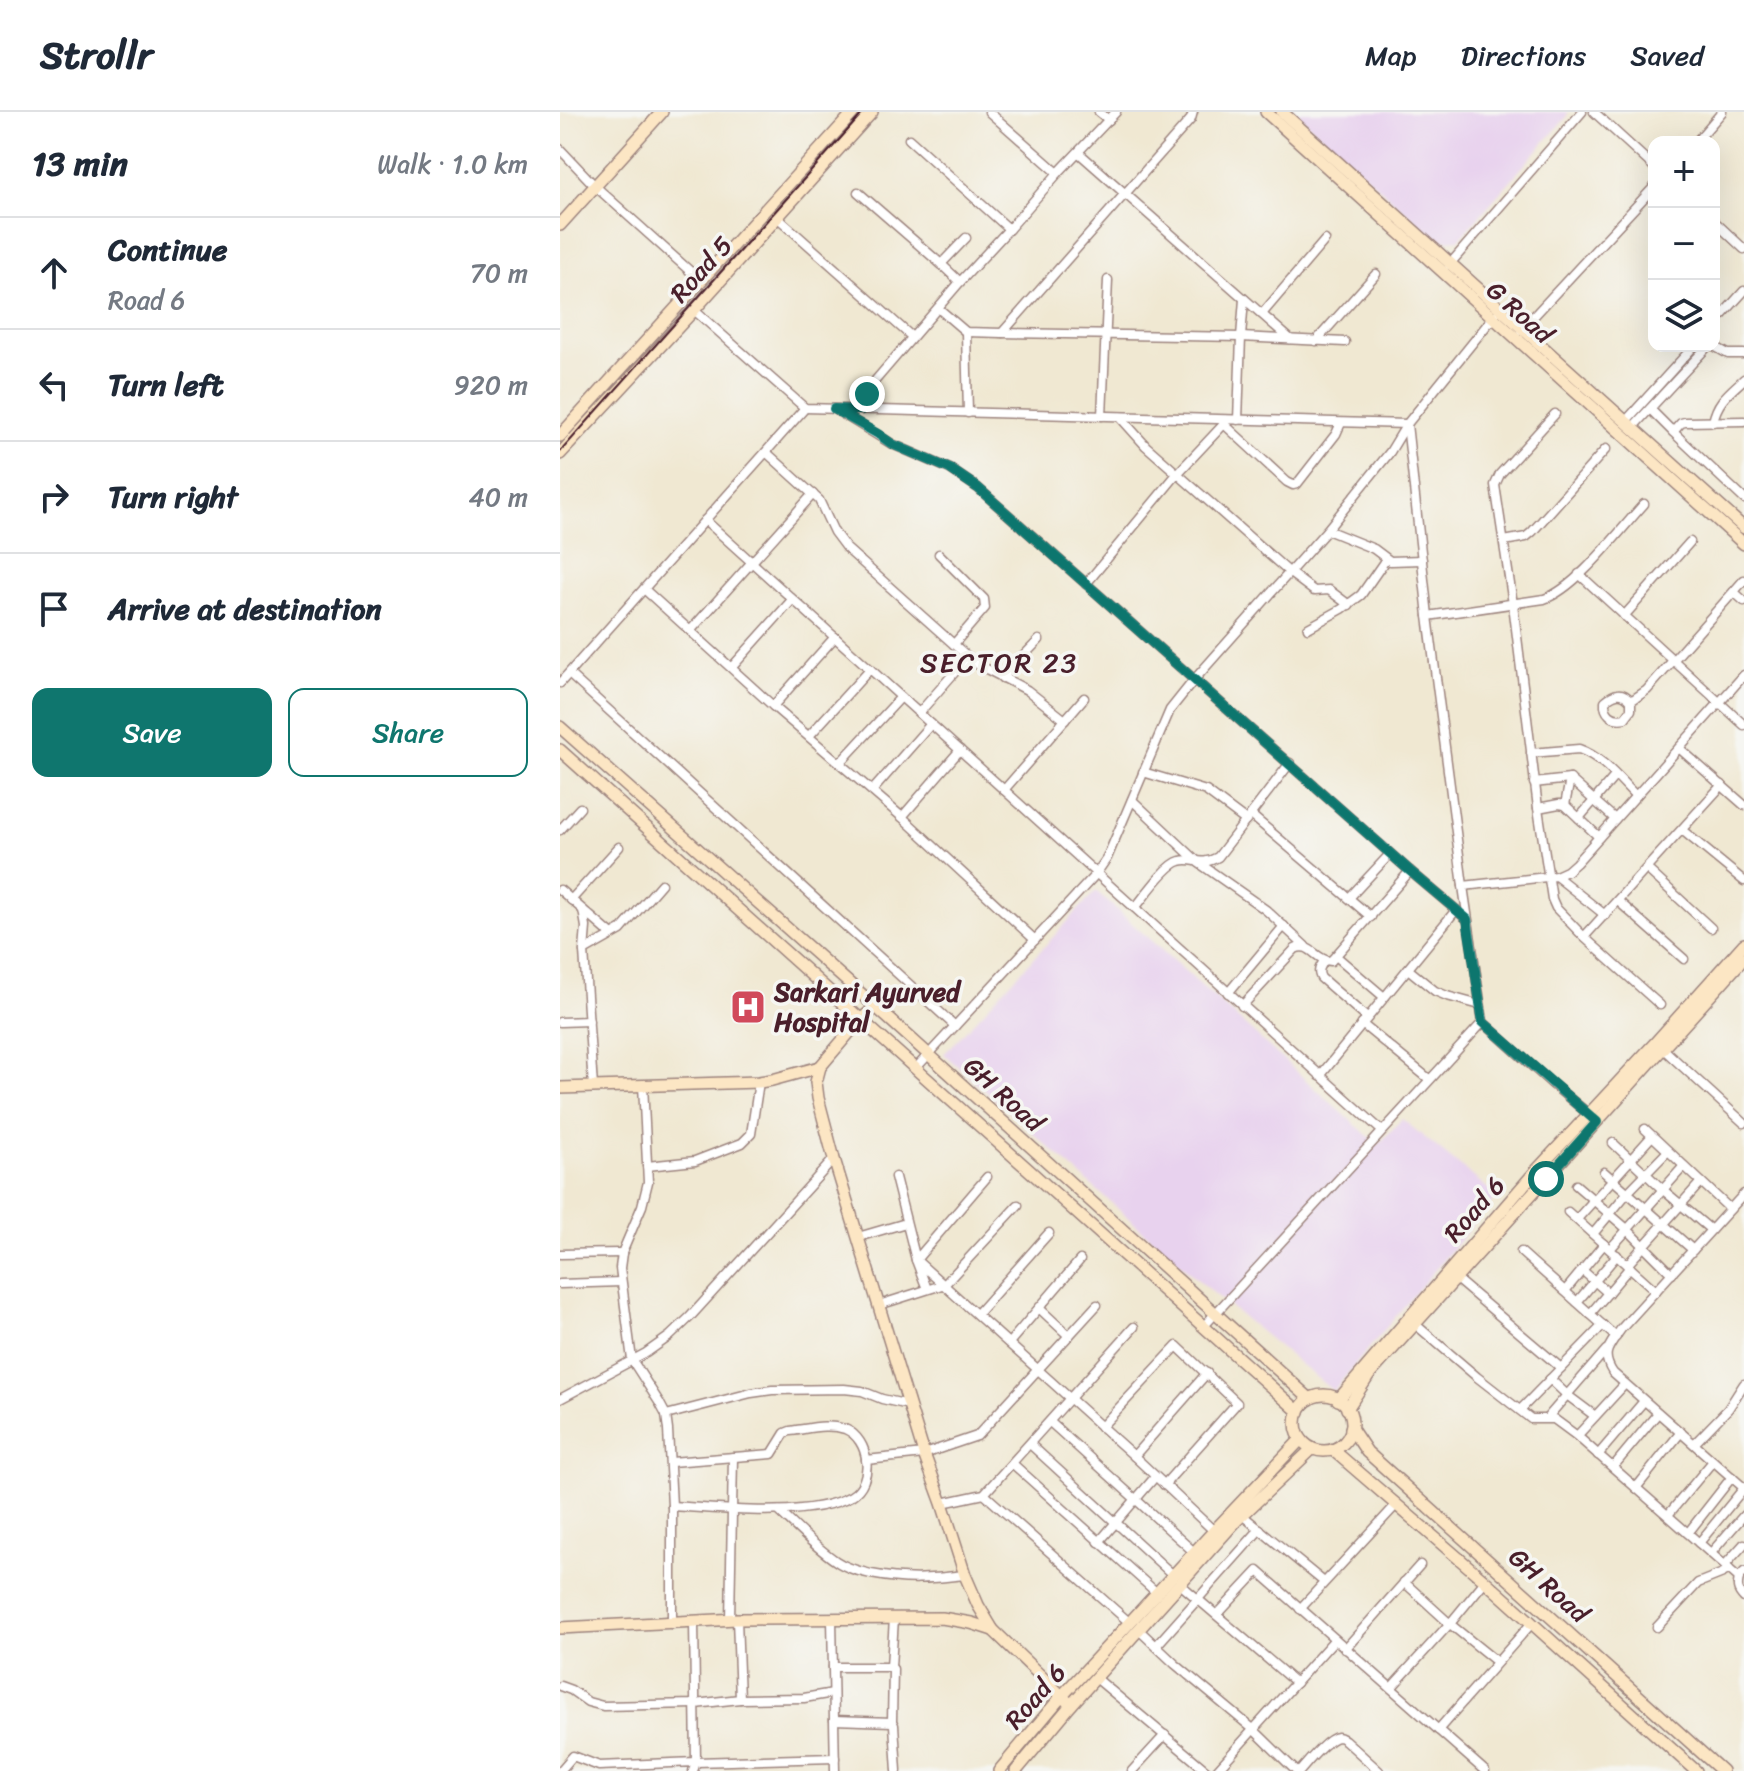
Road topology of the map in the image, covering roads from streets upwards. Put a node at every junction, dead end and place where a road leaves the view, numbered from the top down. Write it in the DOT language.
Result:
graph roads {
  1 [pos="662,112"];
  2 [pos="872,112"];
  3 [pos="989,112"];
  4 [pos="1099,112"];
  5 [pos="1116,112"];
  6 [pos="1193,112"];
  7 [pos="1266,112"];
  8 [pos="1282,112"];
  9 [pos="1582,112"];
  10 [pos="1594,112"];
  11 [pos="1722,112"];
  12 [pos="850,118"];
  13 [pos="1109,120"];
  14 [pos="1701,136"];
  15 [pos="909,139"];
  16 [pos="560,149"];
  17 [pos="1079,153"];
  18 [pos="1648,162"];
  19 [pos="1058,173"];
  20 [pos="595,186"];
  21 [pos="858,192"];
  22 [pos="1125,193"];
  23 [pos="1648,193"];
  24 [pos="777,217"];
  25 [pos="560,225"];
  26 [pos="1720,227"];
  27 [pos="1009,229"];
  28 [pos="966,238"];
  29 [pos="1325,240"];
  30 [pos="1744,249"];
  31 [pos="941,264"];
  32 [pos="1447,267"];
  33 [pos="1376,274"];
  34 [pos="1108,280"];
  35 [pos="701,281"];
  36 [pos="960,282"];
  37 [pos="1744,291"];
  38 [pos="1244,299"];
  39 [pos="938,308"];
  40 [pos="694,310"];
  41 [pos="1497,313"];
  42 [pos="1262,314"];
  43 [pos="1720,317"];
  44 [pos="966,332"];
  45 [pos="1002,333"];
  46 [pos="1519,333"];
  47 [pos="1106,335"];
  48 [pos="912,337"];
  49 [pos="1241,337"];
  50 [pos="1290,340"];
  51 [pos="1316,341"];
  52 [pos="1345,342"];
  53 [pos="1720,350"];
  54 [pos="1689,352"];
  55 [pos="1705,352"];
  56 [pos="1744,354"];
  57 [pos="1744,379"];
  58 [pos="805,408"];
  59 [pos="834,409"];
  60 [pos="1650,409"];
  61 [pos="861,410"];
  62 [pos="968,413"];
  63 [pos="1555,414"];
  64 [pos="1102,416"];
  65 [pos="1120,417"];
  66 [pos="1238,420"];
  67 [pos="1744,421"];
  68 [pos="1225,422"];
  69 [pos="1713,422"];
  70 [pos="1341,423"];
  71 [pos="1407,424"];
  72 [pos="1628,425"];
  73 [pos="1673,432"];
  74 [pos="560,436"];
  75 [pos="1606,449"];
  76 [pos="766,452"];
  77 [pos="560,454"];
  78 [pos="1177,474"];
  79 [pos="813,494"];
  80 [pos="1744,499"];
  81 [pos="1644,504"];
  82 [pos="705,520"];
  83 [pos="1740,527"];
  84 [pos="1327,530"];
  85 [pos="1504,541"];
  86 [pos="1690,542"];
  87 [pos="1744,544"];
  88 [pos="939,554"];
  89 [pos="1386,559"];
  90 [pos="1422,560"];
  91 [pos="753,563"];
  92 [pos="1290,573"];
  93 [pos="1579,574"];
  94 [pos="1744,580"];
  95 [pos="1086,584"];
  96 [pos="644,589"];
  97 [pos="1734,592"];
  98 [pos="792,600"];
  99 [pos="1744,601"];
  100 [pos="1513,604"];
  101 [pos="1349,605"];
  102 [pos="1428,616"];
  103 [pos="1624,616"];
  104 [pos="1308,628"];
  105 [pos="691,630"];
  106 [pos="835,637"];
  107 [pos="1039,640"];
  108 [pos="954,644"];
  109 [pos="968,657"];
  110 [pos="1672,660"];
  111 [pos="732,667"];
  112 [pos="870,669"];
  113 [pos="569,674"];
  114 [pos="1744,675"];
  115 [pos="1002,678"];
  116 [pos="1194,680"];
  117 [pos="560,683"];
  118 [pos="901,697"];
  119 [pos="1084,698"];
  120 [pos="1631,701"];
  121 [pos="1719,703"];
  122 [pos="773,706"];
  123 [pos="919,713"];
  124 [pos="1065,720"];
  125 [pos="931,724"];
  126 [pos="1744,725"];
  127 [pos="560,727"];
  128 [pos="809,736"];
  129 [pos="1679,748"];
  130 [pos="560,750"];
  131 [pos="960,750"];
  132 [pos="1531,753"];
  133 [pos="840,763"];
  134 [pos="1290,763"];
  135 [pos="1143,772"];
  136 [pos="1615,776"];
  137 [pos="1570,779"];
  138 [pos="1534,783"];
  139 [pos="1722,785"];
  140 [pos="1004,790"];
  141 [pos="872,791"];
  142 [pos="1636,796"];
  143 [pos="1132,800"];
  144 [pos="1595,800"];
  145 [pos="1565,805"];
  146 [pos="1744,805"];
  147 [pos="580,808"];
  148 [pos="1538,808"];
  149 [pos="902,817"];
  150 [pos="1249,818"];
  151 [pos="1579,818"];
  152 [pos="1615,819"];
  153 [pos="560,830"];
  154 [pos="1682,830"];
  155 [pos="1599,837"];
  156 [pos="619,847"];
  157 [pos="1390,854"];
  158 [pos="1199,863"];
  159 [pos="1647,869"];
  160 [pos="1410,871"];
  161 [pos="1096,874"];
  162 [pos="1553,876"];
  163 [pos="1744,881"];
  164 [pos="661,884"];
  165 [pos="1463,886"];
  166 [pos="560,890"];
  167 [pos="1349,898"];
  168 [pos="571,900"];
  169 [pos="1618,901"];
  170 [pos="1135,908"];
  171 [pos="583,910"];
  172 [pos="1456,910"];
  173 [pos="1605,915"];
  174 [pos="1371,917"];
  175 [pos="1467,919"];
  176 [pos="1284,926"];
  177 [pos="1711,928"];
  178 [pos="612,935"];
  179 [pos="1584,937"];
  180 [pos="1035,940"];
  181 [pos="1744,944"];
  182 [pos="1305,946"];
  183 [pos="584,951"];
  184 [pos="1336,956"];
  185 [pos="1744,958"];
  186 [pos="1684,959"];
  187 [pos="1324,961"];
  188 [pos="1408,969"];
  189 [pos="1228,993"];
  190 [pos="1384,997"];
  191 [pos="1480,1005"];
  192 [pos="1660,1005"];
  193 [pos="1242,1006"];
  194 [pos="876,1007"];
  195 [pos="860,1020"];
  196 [pos="589,1021"];
  197 [pos="1364,1021"];
  198 [pos="560,1022"];
  199 [pos="1483,1022"];
  200 [pos="955,1026"];
  201 [pos="1660,1046"];
  202 [pos="927,1055"];
  203 [pos="820,1067"];
  204 [pos="916,1068"];
  205 [pos="1320,1076"];
  206 [pos="1429,1079"];
  207 [pos="759,1082"];
  208 [pos="643,1085"];
  209 [pos="593,1087"];
  210 [pos="560,1088"];
  211 [pos="1593,1118"];
  212 [pos="1744,1123"];
  213 [pos="1382,1131"];
  214 [pos="1613,1143"];
  215 [pos="1668,1151"];
  216 [pos="834,1159"];
  217 [pos="1631,1160"];
  218 [pos="647,1166"];
  219 [pos="1684,1166"];
  220 [pos="1604,1172"];
  221 [pos="1646,1174"];
  222 [pos="895,1177"];
  223 [pos="987,1177"];
  224 [pos="1613,1179"];
  225 [pos="1701,1182"];
  226 [pos="1576,1185"];
  227 [pos="1662,1189"];
  228 [pos="1628,1192"];
  229 [pos="1744,1194"];
  230 [pos="1594,1200"];
  231 [pos="1018,1205"];
  232 [pos="1681,1205"];
  233 [pos="1646,1208"];
  234 [pos="1730,1209"];
  235 [pos="1568,1212"];
  236 [pos="1609,1215"];
  237 [pos="1577,1219"];
  238 [pos="906,1223"];
  239 [pos="1664,1224"];
  240 [pos="1627,1229"];
  241 [pos="1711,1230"];
  242 [pos="1049,1233"];
  243 [pos="1593,1234"];
  244 [pos="858,1237"];
  245 [pos="1644,1246"];
  246 [pos="1610,1249"];
  247 [pos="1693,1250"];
  248 [pos="1521,1252"];
  249 [pos="622,1253"];
  250 [pos="560,1254"];
  251 [pos="916,1260"];
  252 [pos="1080,1260"];
  253 [pos="1629,1266"];
  254 [pos="1582,1270"];
  255 [pos="1672,1274"];
  256 [pos="1455,1278"];
  257 [pos="1595,1281"];
  258 [pos="621,1282"];
  259 [pos="560,1284"];
  260 [pos="945,1284"];
  261 [pos="927,1289"];
  262 [pos="1565,1291"];
  263 [pos="1656,1291"];
  264 [pos="1608,1293"];
  265 [pos="1577,1302"];
  266 [pos="879,1305"];
  267 [pos="1097,1305"];
  268 [pos="1039,1308"];
  269 [pos="977,1314"];
  270 [pos="1216,1314"];
  271 [pos="1590,1314"];
  272 [pos="1415,1324"];
  273 [pos="1603,1325"];
  274 [pos="1134,1327"];
  275 [pos="1203,1327"];
  276 [pos="1069,1336"];
  277 [pos="1616,1337"];
  278 [pos="1009,1343"];
  279 [pos="1606,1350"];
  280 [pos="632,1360"];
  281 [pos="1561,1368"];
  282 [pos="1039,1370"];
  283 [pos="1207,1373"];
  284 [pos="1550,1379"];
  285 [pos="1625,1384"];
  286 [pos="1744,1384"];
  287 [pos="1567,1395"];
  288 [pos="1069,1398"];
  289 [pos="560,1399"];
  290 [pos="1310,1399"];
  291 [pos="1338,1400"];
  292 [pos="1735,1400"];
  293 [pos="1644,1401"];
  294 [pos="909,1405"];
  295 [pos="1744,1407"];
  296 [pos="1347,1409"];
  297 [pos="1520,1410"];
  298 [pos="1299,1412"];
  299 [pos="1658,1413"];
  300 [pos="666,1415"];
  301 [pos="1595,1416"];
  302 [pos="1547,1418"];
  303 [pos="1050,1422"];
  304 [pos="1101,1427"];
  305 [pos="1351,1428"];
  306 [pos="1681,1432"];
  307 [pos="1577,1436"];
  308 [pos="1301,1439"];
  309 [pos="1030,1444"];
  310 [pos="1694,1444"];
  311 [pos="1312,1449"];
  312 [pos="1333,1450"];
  313 [pos="924,1454"];
  314 [pos="1598,1455"];
  315 [pos="1134,1456"];
  316 [pos="733,1457"];
  317 [pos="866,1460"];
  318 [pos="1713,1461"];
  319 [pos="671,1462"];
  320 [pos="1013,1464"];
  321 [pos="1613,1467"];
  322 [pos="1155,1477"];
  323 [pos="1732,1477"];
  324 [pos="1164,1485"];
  325 [pos="1636,1488"];
  326 [pos="734,1489"];
  327 [pos="984,1494"];
  328 [pos="1136,1499"];
  329 [pos="942,1503"];
  330 [pos="1397,1504"];
  331 [pos="672,1506"];
  332 [pos="732,1510"];
  333 [pos="751,1510"];
  334 [pos="779,1511"];
  335 [pos="1242,1515"];
  336 [pos="1668,1515"];
  337 [pos="1744,1515"];
  338 [pos="1117,1522"];
  339 [pos="1260,1529"];
  340 [pos="1214,1531"];
  341 [pos="1688,1533"];
  342 [pos="1099,1542"];
  343 [pos="1699,1543"];
  344 [pos="1744,1544"];
  345 [pos="1194,1552"];
  346 [pos="1711,1553"];
  347 [pos="1420,1565"];
  348 [pos="1727,1567"];
  349 [pos="965,1575"];
  350 [pos="1741,1575"];
  351 [pos="1177,1579"];
  352 [pos="1485,1581"];
  353 [pos="1324,1582"];
  354 [pos="1404,1582"];
  355 [pos="1157,1593"];
  356 [pos="1744,1598"];
  357 [pos="1199,1600"];
  358 [pos="1300,1609"];
  359 [pos="1217,1615"];
  360 [pos="894,1618"];
  361 [pos="832,1619"];
  362 [pos="734,1620"];
  363 [pos="694,1622"];
  364 [pos="672,1624"];
  365 [pos="1450,1624"];
  366 [pos="1531,1624"];
  367 [pos="1134,1626"];
  368 [pos="1657,1627"];
  369 [pos="560,1628"];
  370 [pos="993,1630"];
  371 [pos="1335,1639"];
  372 [pos="1156,1646"];
  373 [pos="1345,1649"];
  374 [pos="1497,1662"];
  375 [pos="833,1667"];
  376 [pos="891,1667"];
  377 [pos="1096,1678"];
  378 [pos="1296,1683"];
  379 [pos="560,1686"];
  380 [pos="1391,1688"];
  381 [pos="833,1693"];
  382 [pos="1061,1697"];
  383 [pos="740,1699"];
  384 [pos="695,1704"];
  385 [pos="1071,1705"];
  386 [pos="834,1720"];
  387 [pos="892,1722"];
  388 [pos="1253,1729"];
  389 [pos="1438,1730"];
  390 [pos="1165,1735"];
  391 [pos="835,1758"];
  392 [pos="779,1760"];
  393 [pos="1140,1762"];
  394 [pos="695,1766"];
  395 [pos="560,1771"];
  396 [pos="776,1771"];
  397 [pos="835,1771"];
  398 [pos="897,1771"];
  399 [pos="1000,1771"];
  400 [pos="1016,1771"];
  401 [pos="1132,1771"];
  402 [pos="1145,1771"];
  403 [pos="1207,1771"];
  404 [pos="1216,1771"];
  405 [pos="1298,1771"];
  406 [pos="1379,1771"];
  407 [pos="1485,1771"];
  408 [pos="1696,1771"];
  409 [pos="1722,1771"];
  1 -- 20 [label="street"];
  2 -- 12 [label="street, Road 5"];
  3 -- 19 [label="street"];
  4 -- 13 [label="street"];
  5 -- 13 [label="street"];
  6 -- 22 [label="street"];
  7 -- 32 [label="street, G Road"];
  8 -- 32 [label="street, G Road"];
  9 -- 32 [label="street"];
  10 -- 18 [label="street"];
  11 -- 14 [label="street"];
  12 -- 24 [label="street, Road 5"];
  12 -- 35 [label="street, Road 5"];
  13 -- 17 [label="street"];
  15 -- 27 [label="street"];
  16 -- 20 [label="street"];
  17 -- 19 [label="street"];
  17 -- 22 [label="street"];
  19 -- 27 [label="street"];
  20 -- 25 [label="street"];
  20 -- 35 [label="street"];
  21 -- 31 [label="street"];
  22 -- 38 [label="street"];
  22 -- 45 [label="street"];
  23 -- 46 [label="street"];
  24 -- 40 [label="street, Road 5"];
  24 -- 48 [label="street"];
  26 -- 30 [label="street"];
  27 -- 36 [label="street"];
  28 -- 31 [label="street"];
  29 -- 42 [label="street"];
  31 -- 36 [label="street"];
  32 -- 41 [label="street, G Road"];
  33 -- 51 [label="street"];
  34 -- 47 [label="street"];
  35 -- 74 [label="street, Road 5"];
  36 -- 39 [label="street"];
  37 -- 43 [label="street"];
  38 -- 42 [label="street"];
  38 -- 49 [label="street"];
  39 -- 44 [label="street"];
  39 -- 48 [label="street"];
  40 -- 58 [label="street"];
  40 -- 77 [label="street, Road 5"];
  41 -- 46 [label="street, G Road"];
  41 -- 71 [label="street"];
  42 -- 50 [label="street"];
  44 -- 45 [label="street"];
  44 -- 62 [label="street"];
  45 -- 47 [label="street"];
  46 -- 72 [label="street, G Road"];
  46 -- 83 [label="street, G Road"];
  47 -- 49 [label="street"];
  47 -- 64 [label="street"];
  48 -- 61 [label="street"];
  49 -- 50 [label="street"];
  49 -- 66 [label="street"];
  50 -- 51 [label="street"];
  51 -- 52 [label="street"];
  53 -- 56 [label="street"];
  54 -- 72 [label="street"];
  55 -- 60 [label="street"];
  57 -- 69 [label="street"];
  58 -- 59 [label="street"];
  58 -- 76 [label="street"];
  59 -- 61 [label="street"];
  59 -- 95 [label="street"];
  60 -- 72 [label="street"];
  60 -- 73 [label="street"];
  61 -- 62 [label="street"];
  62 -- 64 [label="street"];
  63 -- 85 [label="street"];
  64 -- 65 [label="street"];
  65 -- 68 [label="street"];
  65 -- 78 [label="street"];
  66 -- 68 [label="street"];
  66 -- 70 [label="street"];
  67 -- 69 [label="street"];
  68 -- 70 [label="street"];
  68 -- 78 [label="street"];
  69 -- 73 [label="street"];
  70 -- 71 [label="street"];
  71 -- 84 [label="street"];
  71 -- 90 [label="street"];
  72 -- 83 [label="street, G Road"];
  73 -- 80 [label="street"];
  75 -- 85 [label="street"];
  76 -- 79 [label="street"];
  76 -- 82 [label="street"];
  78 -- 92 [label="street"];
  78 -- 95 [label="street"];
  79 -- 91 [label="street"];
  79 -- 108 [label="street"];
  81 -- 93 [label="street"];
  82 -- 91 [label="street"];
  82 -- 96 [label="street"];
  83 -- 87 [label="street, G Road"];
  84 -- 89 [label="street"];
  84 -- 92 [label="street"];
  85 -- 100 [label="street"];
  86 -- 103 [label="street"];
  88 -- 108 [label="street"];
  89 -- 90 [label="street"];
  89 -- 101 [label="street"];
  90 -- 102 [label="street"];
  91 -- 98 [label="street"];
  91 -- 105 [label="street"];
  92 -- 101 [label="street"];
  92 -- 116 [label="street"];
  93 -- 100 [label="street"];
  93 -- 103 [label="street"];
  94 -- 97 [label="street"];
  95 -- 116 [label="street"];
  96 -- 105 [label="street"];
  96 -- 113 [label="street"];
  97 -- 99 [label="street"];
  97 -- 110 [label="street"];
  98 -- 106 [label="street"];
  98 -- 111 [label="street"];
  100 -- 102 [label="street"];
  100 -- 132 [label="street"];
  101 -- 104 [label="street"];
  102 -- 165 [label="street"];
  103 -- 110 [label="street"];
  105 -- 111 [label="street"];
  106 -- 112 [label="street"];
  106 -- 122 [label="street"];
  107 -- 115 [label="street"];
  108 -- 109 [label="street"];
  109 -- 115 [label="street"];
  109 -- 123 [label="street"];
  110 -- 120 [label="street"];
  110 -- 121 [label="street"];
  111 -- 122 [label="street"];
  112 -- 118 [label="street"];
  112 -- 128 [label="street"];
  113 -- 117 [label="street"];
  113 -- 200 [label="street"];
  114 -- 121 [label="street"];
  115 -- 124 [label="street"];
  116 -- 134 [label="street"];
  116 -- 135 [label="street"];
  118 -- 123 [label="street"];
  118 -- 133 [label="street"];
  119 -- 124 [label="street"];
  121 -- 126 [label="street"];
  121 -- 129 [label="street"];
  122 -- 128 [label="street"];
  123 -- 125 [label="street"];
  124 -- 140 [label="street"];
  125 -- 131 [label="street"];
  125 -- 141 [label="street"];
  127 -- 194 [label="street, GH Road"];
  128 -- 133 [label="street"];
  129 -- 139 [label="street"];
  129 -- 142 [label="street"];
  130 -- 195 [label="street, GH Road"];
  131 -- 140 [label="street"];
  131 -- 149 [label="street"];
  132 -- 136 [label="street"];
  132 -- 138 [label="street"];
  133 -- 141 [label="street"];
  134 -- 150 [label="street"];
  134 -- 157 [label="street"];
  135 -- 143 [label="street"];
  135 -- 150 [label="street"];
  136 -- 142 [label="street"];
  136 -- 144 [label="street"];
  137 -- 138 [label="street"];
  137 -- 144 [label="street"];
  137 -- 145 [label="street"];
  138 -- 148 [label="street"];
  139 -- 146 [label="street"];
  139 -- 154 [label="street"];
  140 -- 161 [label="street"];
  141 -- 149 [label="street"];
  142 -- 152 [label="street"];
  143 -- 158 [label="street"];
  143 -- 161 [label="street"];
  144 -- 151 [label="street"];
  144 -- 152 [label="street"];
  145 -- 148 [label="street"];
  145 -- 151 [label="street"];
  147 -- 153 [label="street"];
  148 -- 162 [label="street"];
  149 -- 180 [label="street"];
  150 -- 158 [label="street"];
  150 -- 167 [label="street"];
  151 -- 155 [label="street"];
  152 -- 155 [label="street"];
  154 -- 159 [label="street"];
  154 -- 163 [label="street"];
  155 -- 162 [label="street"];
  156 -- 168 [label="street"];
  157 -- 160 [label="street"];
  157 -- 167 [label="street"];
  158 -- 170 [label="street"];
  158 -- 176 [label="street"];
  159 -- 169 [label="street"];
  159 -- 177 [label="street"];
  160 -- 172 [label="street"];
  160 -- 174 [label="street"];
  161 -- 170 [label="street"];
  161 -- 180 [label="street"];
  162 -- 165 [label="street"];
  162 -- 173 [label="street"];
  162 -- 179 [label="street"];
  164 -- 178 [label="street"];
  165 -- 175 [label="street"];
  166 -- 168 [label="street"];
  167 -- 174 [label="street"];
  168 -- 171 [label="street"];
  169 -- 173 [label="street"];
  169 -- 186 [label="street"];
  170 -- 189 [label="street"];
  171 -- 178 [label="street"];
  171 -- 183 [label="street"];
  172 -- 175 [label="street"];
  172 -- 188 [label="street"];
  173 -- 179 [label="street"];
  174 -- 184 [label="street"];
  175 -- 191 [label="street"];
  176 -- 182 [label="street"];
  176 -- 189 [label="street"];
  178 -- 183 [label="street"];
  179 -- 192 [label="street"];
  180 -- 200 [label="street"];
  181 -- 201 [label="street, Road 6"];
  182 -- 187 [label="street"];
  182 -- 193 [label="street"];
  183 -- 196 [label="street"];
  184 -- 187 [label="street"];
  184 -- 190 [label="street"];
  185 -- 201 [label="street, Road 6"];
  187 -- 197 [label="street"];
  188 -- 190 [label="street"];
  188 -- 191 [label="street"];
  189 -- 193 [label="street"];
  190 -- 197 [label="street"];
  191 -- 199 [label="street"];
  193 -- 205 [label="street"];
  194 -- 195 [label="street"];
  194 -- 202 [label="street, GH Road"];
  195 -- 203 [label="street"];
  195 -- 204 [label="street, GH Road"];
  196 -- 198 [label="street"];
  196 -- 209 [label="street"];
  197 -- 205 [label="street"];
  197 -- 206 [label="street"];
  199 -- 206 [label="street"];
  199 -- 211 [label="street"];
  200 -- 202 [label="street"];
  201 -- 211 [label="street, Road 6"];
  201 -- 212 [label="street"];
  202 -- 204 [label="street"];
  202 -- 270 [label="street, GH Road"];
  203 -- 207 [label="street"];
  203 -- 216 [label="street"];
  204 -- 275 [label="street, GH Road"];
  205 -- 213 [label="street"];
  206 -- 213 [label="street"];
  207 -- 208 [label="street"];
  207 -- 218 [label="street"];
  208 -- 209 [label="street"];
  208 -- 218 [label="street"];
  209 -- 210 [label="street"];
  211 -- 256 [label="street, Road 6"];
  211 -- 291 [label="street, Road 6"];
  213 -- 270 [label="street"];
  214 -- 217 [label="street"];
  215 -- 217 [label="street"];
  215 -- 219 [label="street"];
  215 -- 221 [label="street"];
  216 -- 244 [label="street"];
  216 -- 280 [label="street"];
  217 -- 221 [label="street"];
  217 -- 224 [label="street"];
  218 -- 249 [label="street"];
  219 -- 225 [label="street"];
  219 -- 227 [label="street"];
  220 -- 224 [label="street"];
  221 -- 227 [label="street"];
  221 -- 228 [label="street"];
  222 -- 238 [label="street"];
  223 -- 251 [label="street"];
  224 -- 228 [label="street"];
  224 -- 230 [label="street"];
  225 -- 232 [label="street"];
  225 -- 234 [label="street"];
  226 -- 230 [label="street"];
  227 -- 232 [label="street"];
  227 -- 233 [label="street"];
  228 -- 233 [label="street"];
  228 -- 236 [label="street"];
  229 -- 234 [label="street"];
  230 -- 236 [label="street"];
  230 -- 237 [label="street"];
  231 -- 260 [label="street"];
  232 -- 239 [label="street"];
  232 -- 241 [label="street"];
  233 -- 239 [label="street"];
  233 -- 240 [label="street"];
  234 -- 241 [label="street"];
  235 -- 237 [label="street"];
  236 -- 240 [label="street"];
  236 -- 243 [label="street"];
  237 -- 243 [label="street"];
  238 -- 244 [label="street"];
  238 -- 251 [label="street"];
  239 -- 245 [label="street"];
  239 -- 247 [label="street"];
  240 -- 245 [label="street"];
  240 -- 246 [label="street"];
  241 -- 247 [label="street"];
  242 -- 269 [label="street"];
  243 -- 246 [label="street"];
  244 -- 266 [label="street"];
  245 -- 253 [label="street"];
  245 -- 255 [label="street"];
  246 -- 253 [label="street"];
  246 -- 254 [label="street"];
  246 -- 257 [label="street"];
  247 -- 255 [label="street"];
  248 -- 262 [label="street"];
  249 -- 250 [label="street"];
  249 -- 258 [label="street"];
  251 -- 260 [label="street"];
  251 -- 261 [label="street"];
  252 -- 268 [label="street"];
  253 -- 263 [label="street"];
  253 -- 264 [label="street"];
  254 -- 257 [label="street"];
  254 -- 262 [label="street"];
  255 -- 263 [label="street"];
  256 -- 272 [label="street, Road 6"];
  256 -- 281 [label="street"];
  257 -- 264 [label="street"];
  257 -- 265 [label="street"];
  258 -- 259 [label="street"];
  258 -- 280 [label="street"];
  260 -- 261 [label="street"];
  260 -- 269 [label="street"];
  261 -- 266 [label="street"];
  262 -- 265 [label="street"];
  263 -- 277 [label="street"];
  264 -- 271 [label="street"];
  265 -- 271 [label="street"];
  266 -- 294 [label="street"];
  267 -- 276 [label="street"];
  268 -- 276 [label="street"];
  268 -- 278 [label="street"];
  269 -- 278 [label="street"];
  270 -- 275 [label="street"];
  270 -- 290 [label="street, GH Road"];
  271 -- 273 [label="street"];
  272 -- 296 [label="street, Road 6"];
  272 -- 297 [label="street"];
  273 -- 277 [label="street"];
  273 -- 281 [label="street"];
  274 -- 288 [label="street"];
  275 -- 298 [label="street, GH Road"];
  276 -- 282 [label="street"];
  277 -- 279 [label="street"];
  278 -- 282 [label="street"];
  279 -- 285 [label="street"];
  279 -- 287 [label="street"];
  280 -- 289 [label="street"];
  280 -- 300 [label="street"];
  281 -- 284 [label="street"];
  282 -- 288 [label="street"];
  282 -- 313 [label="street"];
  283 -- 304 [label="street"];
  283 -- 315 [label="street"];
  283 -- 324 [label="street"];
  284 -- 287 [label="street"];
  284 -- 297 [label="street"];
  285 -- 293 [label="street"];
  285 -- 301 [label="street"];
  286 -- 292 [label="street"];
  287 -- 301 [label="street"];
  287 -- 302 [label="street"];
  288 -- 303 [label="street"];
  288 -- 304 [label="street"];
  290 -- 291 [label="street"];
  290 -- 298 [label="street"];
  291 -- 296 [label="street"];
  292 -- 295 [label="street"];
  292 -- 310 [label="street"];
  293 -- 299 [label="street"];
  293 -- 314 [label="street"];
  294 -- 300 [label="street"];
  294 -- 313 [label="street"];
  296 -- 305 [label="street"];
  297 -- 302 [label="street"];
  298 -- 308 [label="street"];
  299 -- 306 [label="street"];
  299 -- 321 [label="street"];
  300 -- 319 [label="street"];
  301 -- 307 [label="street"];
  302 -- 307 [label="street"];
  303 -- 309 [label="street"];
  303 -- 328 [label="street"];
  304 -- 315 [label="street"];
  305 -- 312 [label="street"];
  305 -- 409 [label="street, GH Road"];
  306 -- 310 [label="street"];
  306 -- 325 [label="street"];
  307 -- 314 [label="street"];
  308 -- 311 [label="street"];
  308 -- 340 [label="street, Road 6"];
  309 -- 320 [label="street"];
  309 -- 338 [label="street"];
  310 -- 318 [label="street"];
  311 -- 312 [label="street"];
  311 -- 335 [label="street, Road 6"];
  312 -- 330 [label="street, GH Road"];
  313 -- 317 [label="street"];
  313 -- 329 [label="street"];
  314 -- 321 [label="street"];
  315 -- 322 [label="street"];
  316 -- 317 [label="street"];
  316 -- 319 [label="street"];
  316 -- 326 [label="street"];
  317 -- 334 [label="street"];
  318 -- 323 [label="street"];
  318 -- 336 [label="street"];
  319 -- 331 [label="street"];
  320 -- 327 [label="street"];
  320 -- 342 [label="street"];
  321 -- 325 [label="street"];
  322 -- 324 [label="street"];
  322 -- 328 [label="street"];
  323 -- 341 [label="street"];
  323 -- 343 [label="street"];
  324 -- 340 [label="street"];
  325 -- 336 [label="street"];
  326 -- 332 [label="street"];
  326 -- 333 [label="street"];
  327 -- 329 [label="street"];
  327 -- 367 [label="street"];
  328 -- 338 [label="street"];
  328 -- 345 [label="street"];
  329 -- 349 [label="street"];
  330 -- 352 [label="street, GH Road"];
  330 -- 353 [label="street"];
  331 -- 332 [label="street"];
  331 -- 364 [label="street"];
  332 -- 333 [label="street"];
  332 -- 362 [label="street"];
  333 -- 334 [label="street"];
  334 -- 349 [label="street"];
  335 -- 339 [label="street"];
  335 -- 351 [label="street, Road 6"];
  336 -- 341 [label="street"];
  337 -- 346 [label="street"];
  338 -- 342 [label="street"];
  338 -- 351 [label="street"];
  339 -- 353 [label="street"];
  339 -- 357 [label="street"];
  340 -- 345 [label="street, Road 6"];
  341 -- 343 [label="street"];
  342 -- 355 [label="street"];
  343 -- 346 [label="street"];
  344 -- 348 [label="street"];
  345 -- 351 [label="street, Road 6"];
  346 -- 348 [label="street"];
  347 -- 354 [label="street"];
  348 -- 350 [label="street"];
  348 -- 368 [label="street"];
  349 -- 370 [label="street"];
  350 -- 356 [label="street"];
  351 -- 355 [label="street, Road 6"];
  351 -- 357 [label="street"];
  351 -- 367 [label="street, Road 6"];
  352 -- 365 [label="street"];
  352 -- 366 [label="street, GH Road"];
  353 -- 358 [label="street"];
  354 -- 365 [label="street"];
  354 -- 373 [label="street"];
  355 -- 367 [label="street, Road 6"];
  357 -- 359 [label="street"];
  357 -- 372 [label="street"];
  358 -- 359 [label="street"];
  358 -- 371 [label="street"];
  359 -- 378 [label="street"];
  360 -- 361 [label="street"];
  360 -- 370 [label="street"];
  360 -- 376 [label="street"];
  361 -- 362 [label="street"];
  361 -- 375 [label="street"];
  362 -- 363 [label="street"];
  362 -- 383 [label="street"];
  363 -- 364 [label="street"];
  363 -- 384 [label="street"];
  364 -- 369 [label="street"];
  365 -- 374 [label="street"];
  365 -- 380 [label="street"];
  366 -- 374 [label="street"];
  366 -- 408 [label="street, GH Road"];
  367 -- 372 [label="street"];
  367 -- 377 [label="street, Road 6"];
  367 -- 382 [label="street, Road 6"];
  370 -- 382 [label="street"];
  371 -- 373 [label="street"];
  371 -- 378 [label="street"];
  372 -- 388 [label="street"];
  373 -- 380 [label="street"];
  374 -- 389 [label="street"];
  375 -- 376 [label="street"];
  375 -- 381 [label="street"];
  376 -- 387 [label="street"];
  377 -- 385 [label="street, Road 6"];
  377 -- 390 [label="street"];
  378 -- 388 [label="street"];
  379 -- 384 [label="street"];
  380 -- 389 [label="street"];
  381 -- 383 [label="street"];
  381 -- 386 [label="street"];
  382 -- 385 [label="street"];
  382 -- 399 [label="street, Road 6"];
  383 -- 384 [label="street"];
  384 -- 394 [label="street"];
  385 -- 400 [label="street, Road 6"];
  386 -- 387 [label="street"];
  386 -- 391 [label="street"];
  387 -- 398 [label="street"];
  388 -- 404 [label="street"];
  388 -- 405 [label="street"];
  389 -- 407 [label="street"];
  390 -- 393 [label="street"];
  390 -- 403 [label="street"];
  391 -- 392 [label="street"];
  391 -- 397 [label="street"];
  392 -- 394 [label="street"];
  392 -- 396 [label="street"];
  393 -- 401 [label="street"];
  393 -- 402 [label="street"];
  394 -- 395 [label="street"];
  405 -- 406 [label="street"];
}
